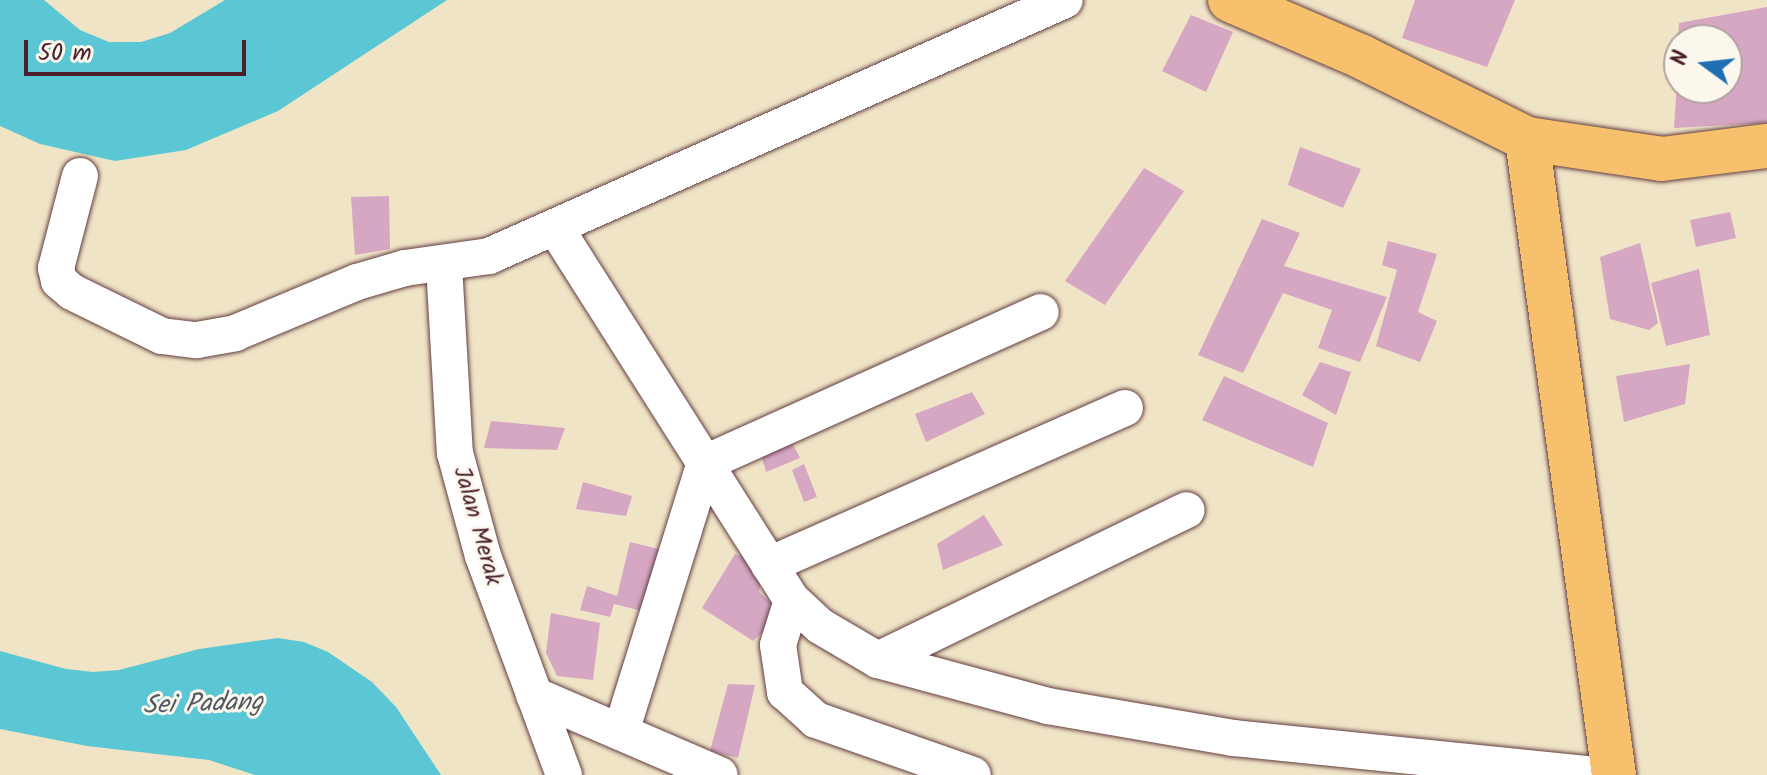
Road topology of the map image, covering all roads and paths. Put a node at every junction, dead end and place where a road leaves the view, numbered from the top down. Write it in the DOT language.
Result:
graph roads {
  1 [pos="1065,0"];
  2 [pos="1230,0"];
  3 [pos="1527,139"];
  4 [pos="1767,146"];
  5 [pos="80,176"];
  6 [pos="555,227"];
  7 [pos="444,265"];
  8 [pos="1041,312"];
  9 [pos="1125,408"];
  10 [pos="705,463"];
  11 [pos="1187,510"];
  12 [pos="769,565"];
  13 [pos="792,600"];
  14 [pos="878,660"];
  15 [pos="534,695"];
  16 [pos="621,732"];
  17 [pos="564,775"];
  18 [pos="720,775"];
  19 [pos="973,775"];
  20 [pos="1597,775"];
  21 [pos="1614,775"];
  1 -- 6 [label="street"];
  2 -- 3 [label="main road"];
  3 -- 4 [label="main road"];
  3 -- 21 [label="main road"];
  5 -- 7 [label="street"];
  6 -- 7 [label="street"];
  6 -- 10 [label="street"];
  7 -- 15 [label="street, Jalan Merak"];
  8 -- 10 [label="street"];
  9 -- 12 [label="street"];
  10 -- 12 [label="street"];
  10 -- 16 [label="street"];
  11 -- 14 [label="street"];
  12 -- 13 [label="street"];
  13 -- 14 [label="street"];
  13 -- 19 [label="street"];
  14 -- 20 [label="street"];
  15 -- 16 [label="street"];
  15 -- 17 [label="street, Jalan Merak"];
  16 -- 18 [label="street"];
}
